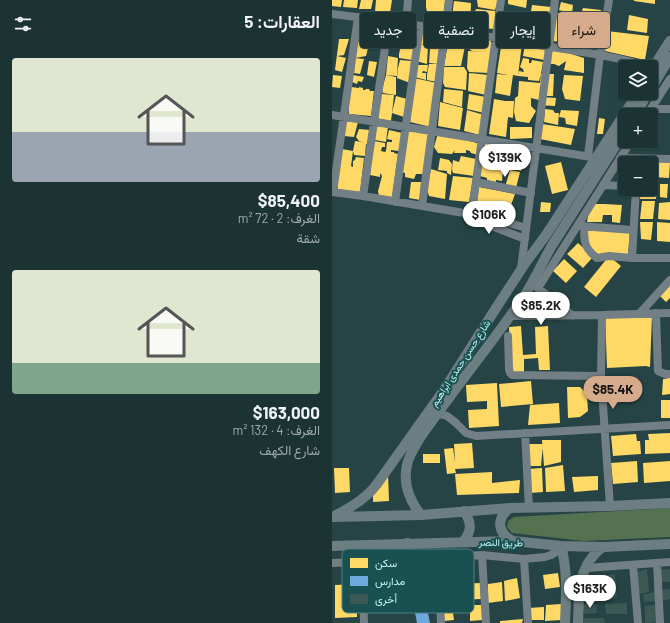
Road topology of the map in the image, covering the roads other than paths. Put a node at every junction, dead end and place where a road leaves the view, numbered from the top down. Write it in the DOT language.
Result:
graph roads {
  1 [pos="408,0"];
  2 [pos="449,0"];
  3 [pos="501,0"];
  4 [pos="555,0"];
  5 [pos="609,0"];
  6 [pos="407,12"];
  7 [pos="447,12"];
  8 [pos="499,12"];
  9 [pos="332,14"];
  10 [pos="358,17"];
  11 [pos="416,25"];
  12 [pos="420,26"];
  13 [pos="424,26"];
  14 [pos="488,37"];
  15 [pos="496,38"];
  16 [pos="550,39"];
  17 [pos="670,41"];
  18 [pos="550,47"];
  19 [pos="386,48"];
  20 [pos="443,48"];
  21 [pos="549,48"];
  22 [pos="600,55"];
  23 [pos="670,57"];
  24 [pos="626,60"];
  25 [pos="657,60"];
  26 [pos="658,77"];
  27 [pos="670,79"];
  28 [pos="633,100"];
  29 [pos="652,108"];
  30 [pos="670,109"];
  31 [pos="658,111"];
  32 [pos="332,115"];
  33 [pos="344,117"];
  34 [pos="374,122"];
  35 [pos="406,127"];
  36 [pos="432,131"];
  37 [pos="482,139"];
  38 [pos="618,142"];
  39 [pos="536,148"];
  40 [pos="592,157"];
  41 [pos="670,159"];
  42 [pos="658,160"];
  43 [pos="618,161"];
  44 [pos="476,182"];
  45 [pos="603,185"];
  46 [pos="618,186"];
  47 [pos="333,192"];
  48 [pos="530,193"];
  49 [pos="363,196"];
  50 [pos="635,196"];
  51 [pos="396,202"];
  52 [pos="422,206"];
  53 [pos="469,214"];
  54 [pos="580,226"];
  55 [pos="526,228"];
  56 [pos="633,230"];
  57 [pos="525,238"];
  58 [pos="632,258"];
  59 [pos="670,258"];
  60 [pos="521,270"];
  61 [pos="670,280"];
  62 [pos="535,285"];
  63 [pos="496,308"];
  64 [pos="640,313"];
  65 [pos="656,313"];
  66 [pos="670,313"];
  67 [pos="602,315"];
  68 [pos="510,316"];
  69 [pos="573,316"];
  70 [pos="508,336"];
  71 [pos="670,374"];
  72 [pos="601,376"];
  73 [pos="448,392"];
  74 [pos="436,414"];
  75 [pos="670,425"];
  76 [pos="604,428"];
  77 [pos="525,433"];
  78 [pos="670,503"];
  79 [pos="610,506"];
  80 [pos="510,508"];
  81 [pos="529,508"];
  82 [pos="464,511"];
  83 [pos="421,515"];
  84 [pos="332,517"];
  85 [pos="513,541"];
  86 [pos="463,542"];
  87 [pos="407,543"];
  88 [pos="670,544"];
  89 [pos="332,546"];
  90 [pos="560,546"];
  91 [pos="603,547"];
  92 [pos="407,549"];
  93 [pos="482,555"];
  94 [pos="474,556"];
  95 [pos="524,559"];
  96 [pos="670,562"];
  97 [pos="332,563"];
  98 [pos="342,563"];
  99 [pos="657,563"];
  100 [pos="634,565"];
  101 [pos="586,568"];
  102 [pos="364,613"];
  103 [pos="441,613"];
  104 [pos="364,623"];
  105 [pos="441,623"];
  106 [pos="486,623"];
  107 [pos="528,623"];
  108 [pos="565,623"];
  109 [pos="578,623"];
  110 [pos="638,623"];
  111 [pos="660,623"];
  1 -- 6 [label="street"];
  2 -- 7 [label="street"];
  3 -- 8 [label="street"];
  4 -- 16 [label="street"];
  5 -- 22 [label="street"];
  9 -- 10 [label="street"];
  10 -- 33 [label="street"];
  11 -- 12 [label="street"];
  12 -- 13 [label="street"];
  12 -- 35 [label="street"];
  14 -- 15 [label="street"];
  15 -- 37 [label="street"];
  17 -- 25 [label="main road"];
  18 -- 22 [label="street"];
  19 -- 34 [label="street"];
  20 -- 36 [label="street"];
  21 -- 39 [label="street"];
  22 -- 24 [label="street"];
  22 -- 40 [label="street"];
  23 -- 26 [label="main road"];
  27 -- 29 [label="street"];
  28 -- 40 [label="main road, شارع حسن حمدى ابراهيم"];
  30 -- 31 [label="street"];
  32 -- 33 [label="street"];
  33 -- 34 [label="street"];
  33 -- 47 [label="street"];
  34 -- 35 [label="street"];
  34 -- 49 [label="street"];
  35 -- 36 [label="street"];
  35 -- 51 [label="street"];
  36 -- 37 [label="street"];
  36 -- 52 [label="street"];
  37 -- 39 [label="street"];
  37 -- 44 [label="street"];
  38 -- 62 [label="main road, شارع حسن حمدى ابراهيم"];
  39 -- 40 [label="street"];
  39 -- 48 [label="street"];
  40 -- 60 [label="main road, شارع حسن حمدى ابراهيم"];
  41 -- 42 [label="street"];
  43 -- 45 [label="street"];
  44 -- 48 [label="street"];
  44 -- 53 [label="street"];
  45 -- 46 [label="street"];
  45 -- 54 [label="street"];
  47 -- 49 [label="street"];
  48 -- 55 [label="street"];
  49 -- 51 [label="street"];
  50 -- 56 [label="street"];
  51 -- 52 [label="street"];
  52 -- 53 [label="street"];
  53 -- 55 [label="street"];
  53 -- 57 [label="street"];
  54 -- 56 [label="street"];
  54 -- 58 [label="street"];
  54 -- 62 [label="street"];
  55 -- 57 [label="street"];
  56 -- 58 [label="street"];
  57 -- 60 [label="street"];
  58 -- 59 [label="street"];
  60 -- 63 [label="main road, شارع حسن حمدى ابراهيم"];
  61 -- 64 [label="street"];
  62 -- 68 [label="main road, شارع حسن حمدى ابراهيم"];
  62 -- 69 [label="street"];
  63 -- 68 [label="main road"];
  63 -- 73 [label="main road, شارع حسن حمدى ابراهيم"];
  64 -- 65 [label="street"];
  64 -- 67 [label="street"];
  65 -- 66 [label="street"];
  65 -- 71 [label="street"];
  67 -- 69 [label="street"];
  67 -- 72 [label="street"];
  68 -- 69 [label="street"];
  68 -- 73 [label="main road, شارع حسن حمدى ابراهيم"];
  70 -- 72 [label="street"];
  72 -- 76 [label="street"];
  73 -- 74 [label="main road, شارع حسن حمدى ابراهيم"];
  73 -- 84 [label="main road, شارع حسن حمدى ابراهيم"];
  74 -- 77 [label="street"];
  74 -- 83 [label="main road, شارع حسن حمدى ابراهيم"];
  75 -- 76 [label="street"];
  76 -- 77 [label="street"];
  76 -- 79 [label="street"];
  77 -- 81 [label="street"];
  78 -- 79 [label="main road"];
  79 -- 81 [label="main road"];
  80 -- 81 [label="main road"];
  80 -- 82 [label="main road"];
  80 -- 85 [label="main road"];
  82 -- 83 [label="main road"];
  82 -- 86 [label="main road"];
  83 -- 84 [label="main road"];
  85 -- 86 [label="main road, طريق النصر"];
  85 -- 90 [label="main road, طريق النصر"];
  86 -- 87 [label="main road, طريق النصر"];
  87 -- 89 [label="main road, طريق النصر"];
  87 -- 92 [label="main road"];
  88 -- 91 [label="main road, طريق النصر"];
  90 -- 91 [label="main road, طريق النصر"];
  90 -- 95 [label="street"];
  90 -- 108 [label="main road"];
  91 -- 101 [label="main road"];
  93 -- 94 [label="street"];
  93 -- 95 [label="street"];
  93 -- 106 [label="street"];
  95 -- 107 [label="street"];
  96 -- 99 [label="street"];
  97 -- 98 [label="street"];
  99 -- 100 [label="street"];
  99 -- 111 [label="street"];
  100 -- 101 [label="street"];
  100 -- 110 [label="street"];
  101 -- 109 [label="main road"];
  102 -- 104 [label="street"];
  103 -- 105 [label="street"];
}
